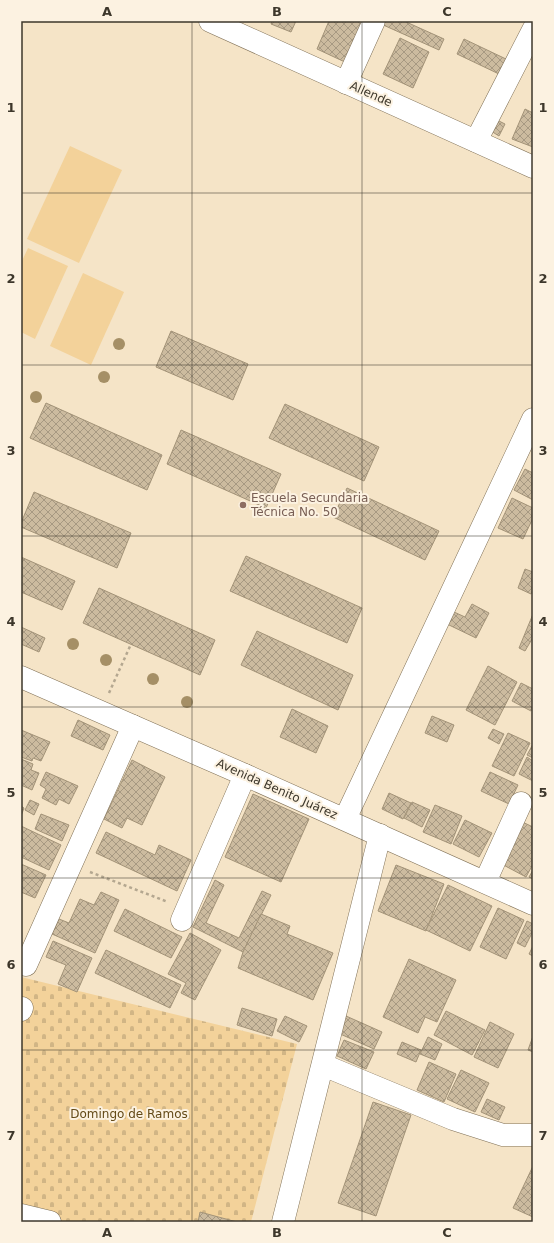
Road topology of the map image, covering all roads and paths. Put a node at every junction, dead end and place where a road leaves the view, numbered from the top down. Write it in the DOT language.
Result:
graph roads {
  1 [pos="374,21"];
  2 [pos="216,22"];
  3 [pos="533,30"];
  4 [pos="346,83"];
  5 [pos="476,141"];
  6 [pos="533,167"];
  7 [pos="533,419"];
  8 [pos="131,644"];
  9 [pos="21,677"];
  10 [pos="101,712"];
  11 [pos="134,726"];
  12 [pos="245,775"];
  13 [pos="522,803"];
  14 [pos="345,819"];
  15 [pos="380,835"];
  16 [pos="71,865"];
  17 [pos="485,882"];
  18 [pos="533,904"];
  19 [pos="184,914"];
  20 [pos="26,964"];
  21 [pos="323,1065"];
  22 [pos="533,1135"];
  23 [pos="21,1215"];
  24 [pos="50,1222"];
  25 [pos="284,1222"];
  1 -- 4 [label="street"];
  2 -- 4 [label="street, Allende"];
  3 -- 5 [label="street"];
  4 -- 5 [label="street, Allende"];
  5 -- 6 [label="street, Allende"];
  7 -- 14 [label="street"];
  8 -- 10 [label="path"];
  9 -- 10 [label="street, Avenida Benito Juárez"];
  10 -- 11 [label="street, Avenida Benito Juárez"];
  11 -- 12 [label="street, Avenida Benito Juárez"];
  11 -- 16 [label="street"];
  12 -- 14 [label="street, Avenida Benito Juárez"];
  12 -- 19 [label="street"];
  13 -- 17 [label="street"];
  14 -- 15 [label="street, Avenida Benito Juárez"];
  15 -- 17 [label="street, Avenida Benito Juárez"];
  15 -- 21 [label="street"];
  16 -- 19 [label="path"];
  16 -- 20 [label="street"];
  17 -- 18 [label="street, Avenida Benito Juárez"];
  21 -- 22 [label="street"];
  21 -- 25 [label="street"];
  23 -- 24 [label="street"];
}
